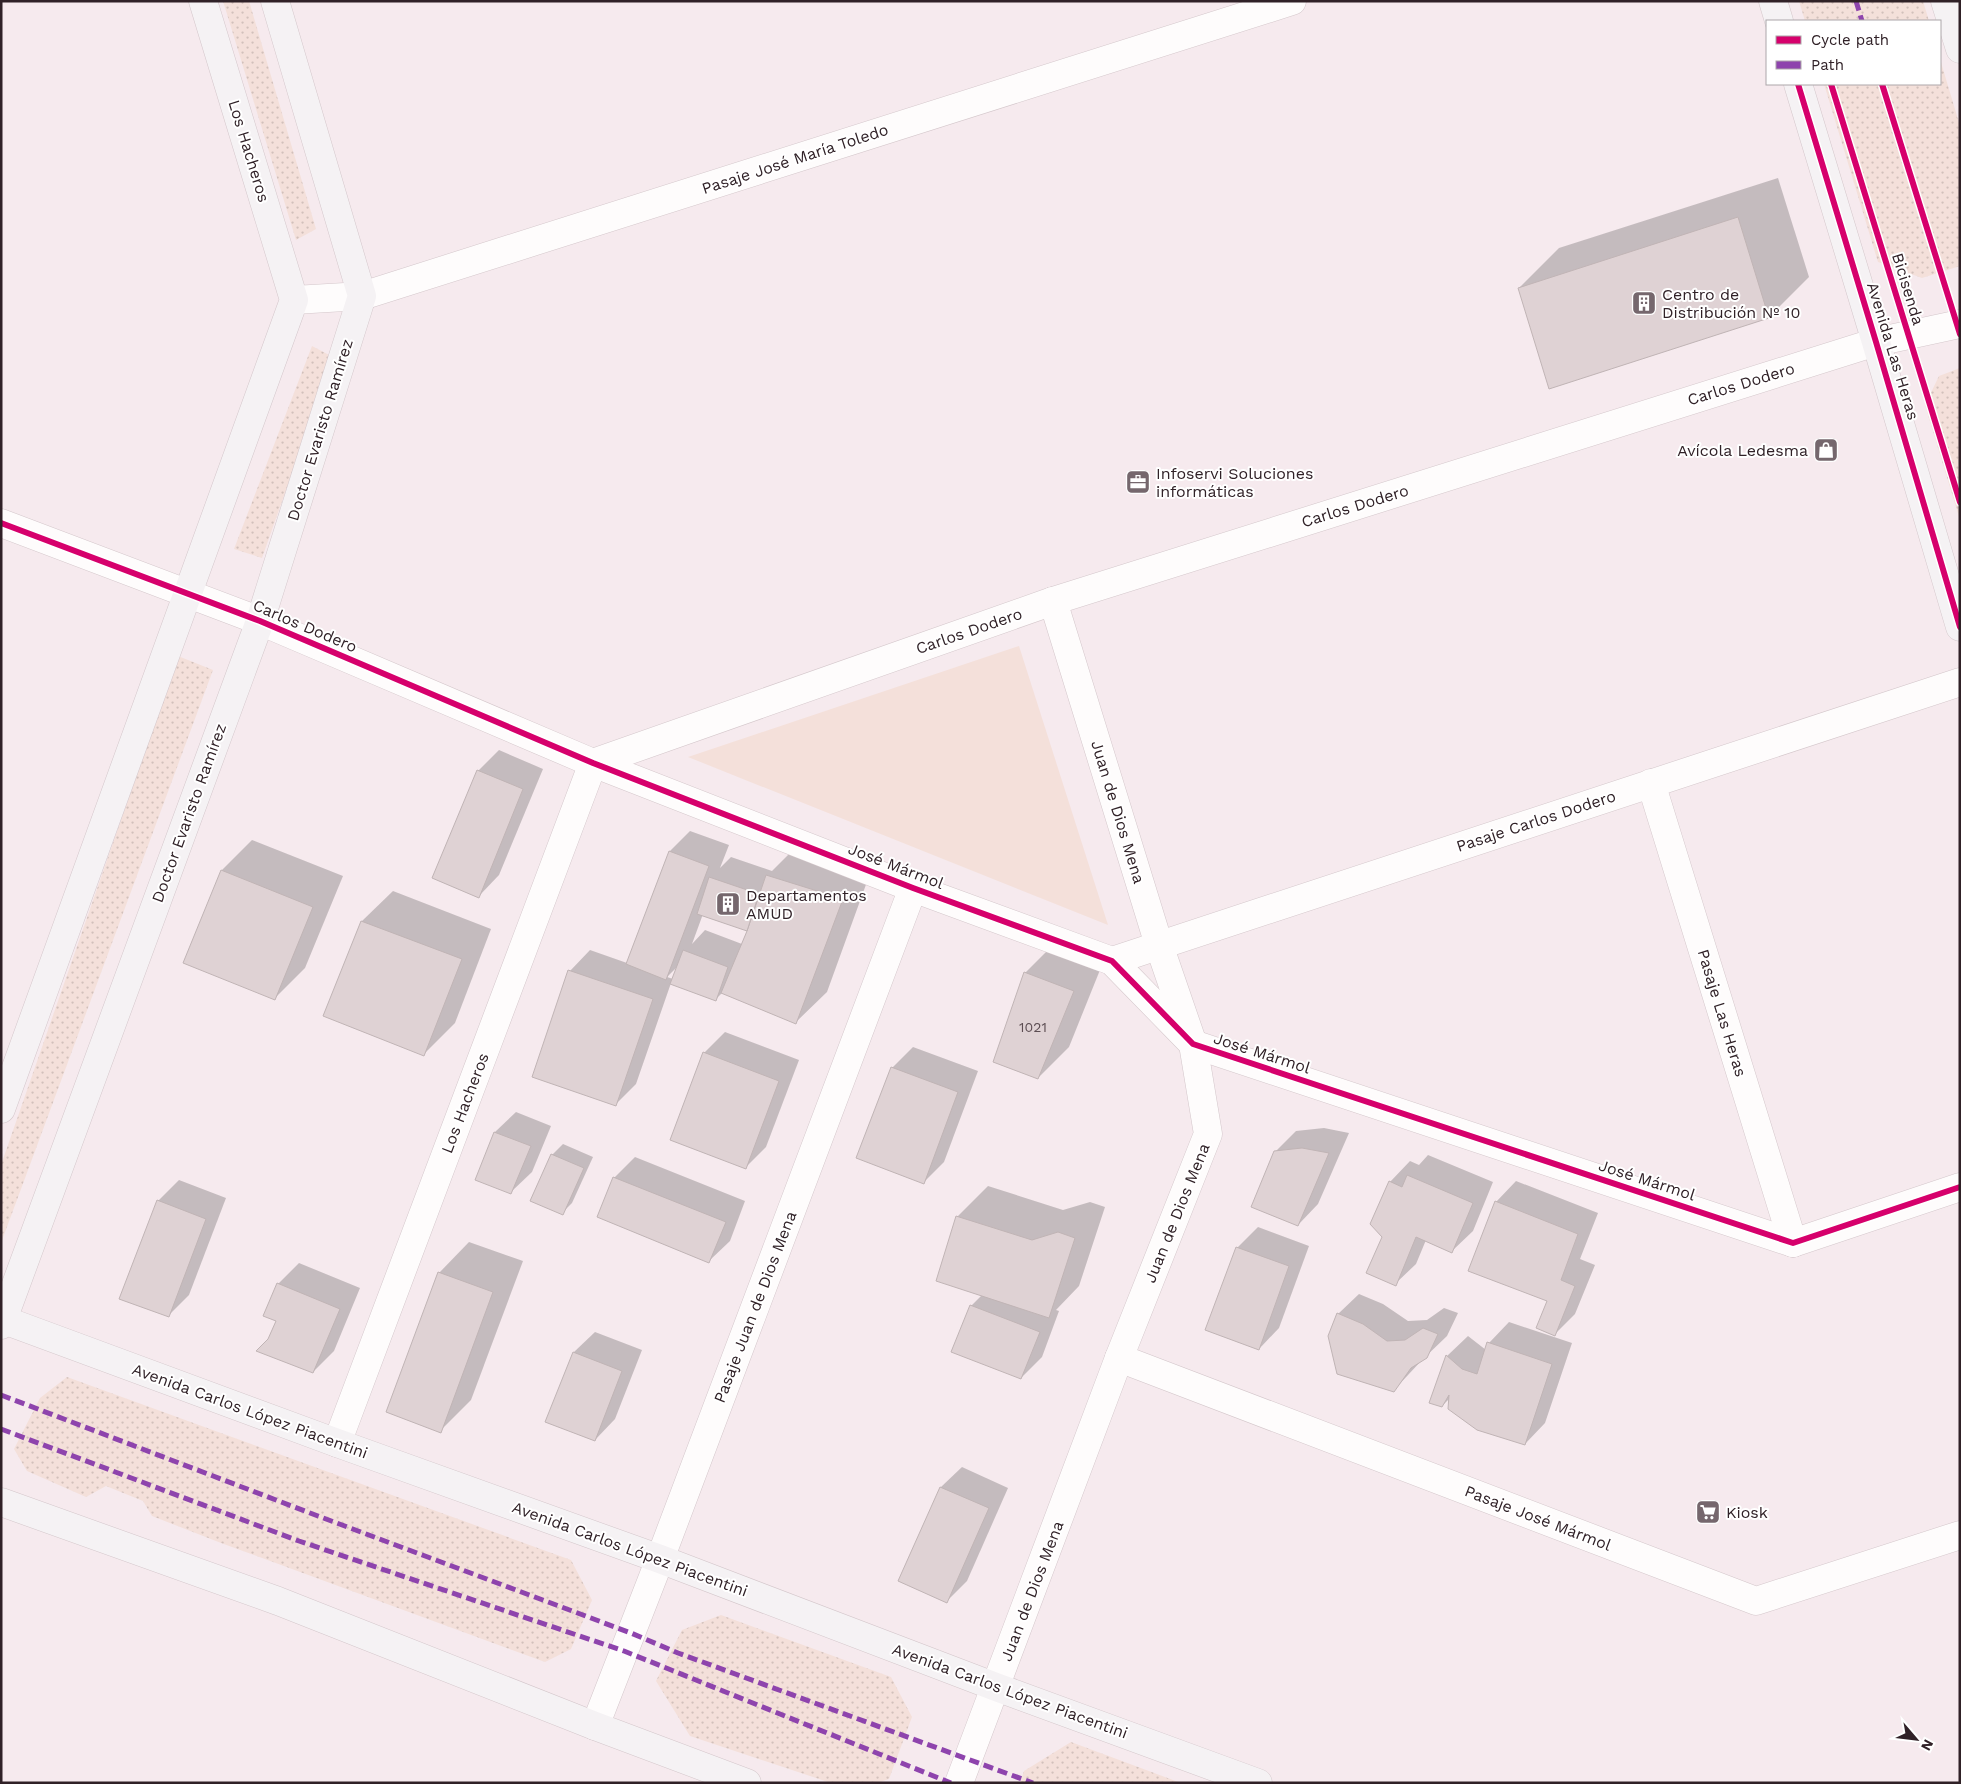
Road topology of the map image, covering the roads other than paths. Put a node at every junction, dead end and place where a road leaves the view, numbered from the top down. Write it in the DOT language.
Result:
graph roads {
  1 [pos="204,1"];
  2 [pos="275,1"];
  3 [pos="1292,1"];
  4 [pos="1773,1"];
  5 [pos="1945,1"];
  6 [pos="1779,20"];
  7 [pos="1960,49"];
  8 [pos="1798,85"];
  9 [pos="362,296"];
  10 [pos="294,300"];
  11 [pos="1960,324"];
  12 [pos="1876,342"];
  13 [pos="1,523"];
  14 [pos="187,592"];
  15 [pos="1052,601"];
  16 [pos="260,621"];
  17 [pos="1960,627"];
  18 [pos="1960,682"];
  19 [pos="593,763"];
  20 [pos="1651,783"];
  21 [pos="913,888"];
  22 [pos="1159,945"];
  23 [pos="1112,960"];
  24 [pos="1192,1044"];
  25 [pos="1,1109"];
  26 [pos="1960,1187"];
  27 [pos="1793,1243"];
  28 [pos="2,1321"];
  29 [pos="1119,1358"];
  30 [pos="337,1443"];
  31 [pos="1,1502"];
  32 [pos="1960,1535"];
  33 [pos="660,1559"];
  34 [pos="996,1687"];
  35 [pos="594,1726"];
  36 [pos="747,1783"];
  37 [pos="959,1783"];
  38 [pos="1258,1783"];
  1 -- 10 [label="main road, Los Hacheros"];
  2 -- 9 [label="main road"];
  3 -- 9 [label="street, Pasaje José María Toledo"];
  4 -- 6 [label="main road"];
  5 -- 7 [label="main road"];
  8 -- 12 [label="main road, Avenida Las Heras"];
  9 -- 10 [label="street, Pasaje José María Toledo"];
  9 -- 16 [label="main road, Doctor Evaristo Ramírez"];
  10 -- 14 [label="main road"];
  11 -- 12 [label="street, Carlos Dodero"];
  12 -- 15 [label="street, Carlos Dodero"];
  12 -- 17 [label="main road, Avenida Las Heras"];
  13 -- 14 [label="street, Carlos Dodero"];
  14 -- 16 [label="street, Carlos Dodero"];
  14 -- 25 [label="main road"];
  15 -- 19 [label="street, Carlos Dodero"];
  15 -- 22 [label="street, Juan de Dios Mena"];
  16 -- 19 [label="street, Carlos Dodero"];
  16 -- 28 [label="main road, Doctor Evaristo Ramírez"];
  18 -- 20 [label="street, Pasaje Carlos Dodero"];
  19 -- 21 [label="street, José Mármol"];
  19 -- 30 [label="street, Los Hacheros"];
  20 -- 22 [label="street, Pasaje Carlos Dodero"];
  20 -- 27 [label="street, Pasaje Las Heras"];
  21 -- 23 [label="street, José Mármol"];
  21 -- 33 [label="street, Pasaje Juan de Dios Mena"];
  22 -- 23 [label="street, Pasaje Carlos Dodero"];
  22 -- 24 [label="street, Juan de Dios Mena"];
  23 -- 24 [label="street, José Mármol"];
  24 -- 27 [label="street, José Mármol"];
  24 -- 29 [label="street, Juan de Dios Mena"];
  26 -- 27 [label="street"];
  28 -- 30 [label="main road, Avenida Carlos López Piacentini"];
  29 -- 32 [label="street, Pasaje José Mármol"];
  29 -- 34 [label="street, Juan de Dios Mena"];
  30 -- 33 [label="main road, Avenida Carlos López Piacentini"];
  31 -- 35 [label="main road"];
  33 -- 34 [label="main road, Avenida Carlos López Piacentini"];
  33 -- 35 [label="street, Pasaje Juan de Dios Mena"];
  34 -- 37 [label="street, Juan de Dios Mena"];
  34 -- 38 [label="main road, Avenida Carlos López Piacentini"];
  35 -- 36 [label="main road"];
}
